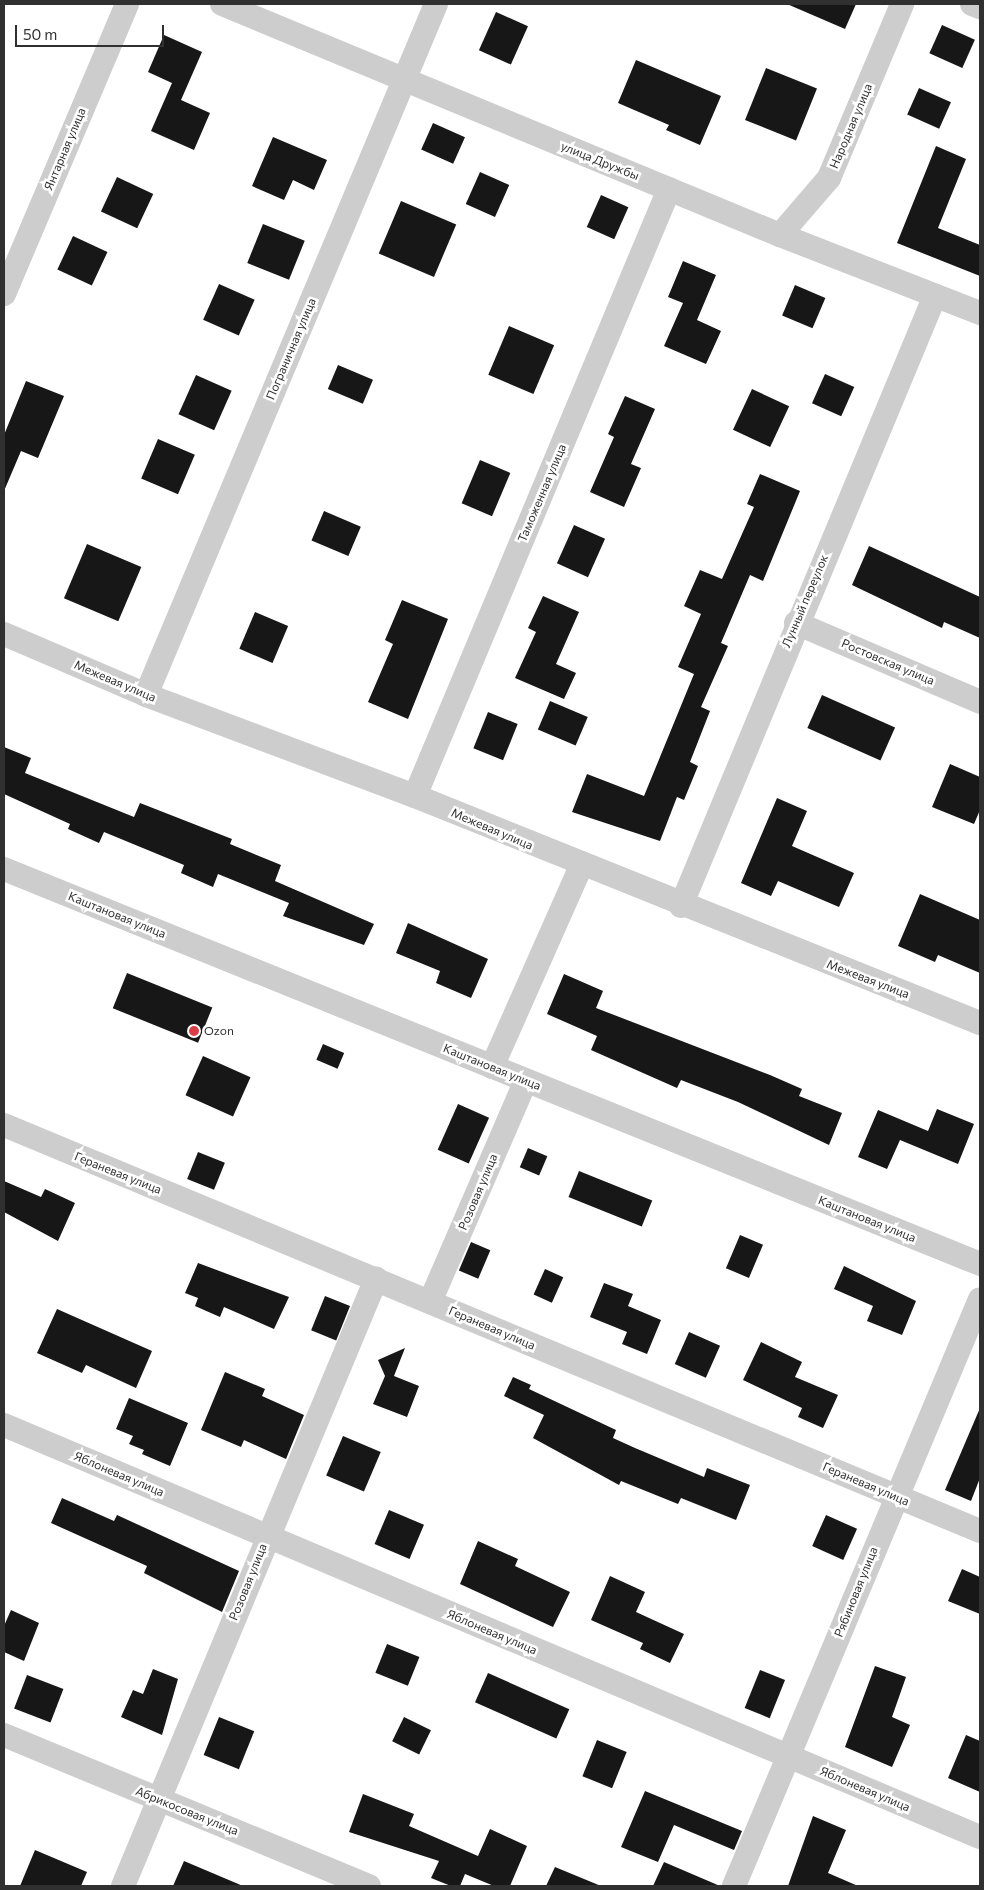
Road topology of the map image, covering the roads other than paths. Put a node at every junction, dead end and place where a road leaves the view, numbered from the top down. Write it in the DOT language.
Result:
graph roads {
  1 [pos="125,4"];
  2 [pos="222,4"];
  3 [pos="436,4"];
  4 [pos="902,4"];
  5 [pos="972,4"];
  6 [pos="980,7"];
  7 [pos="404,80"];
  8 [pos="669,189"];
  9 [pos="780,235"];
  10 [pos="4,294"];
  11 [pos="934,298"];
  12 [pos="980,313"];
  13 [pos="796,623"];
  14 [pos="4,634"];
  15 [pos="146,695"];
  16 [pos="980,702"];
  17 [pos="415,796"];
  18 [pos="581,866"];
  19 [pos="4,870"];
  20 [pos="681,906"];
  21 [pos="980,1023"];
  22 [pos="492,1067"];
  23 [pos="525,1082"];
  24 [pos="4,1125"];
  25 [pos="980,1264"];
  26 [pos="376,1279"];
  27 [pos="980,1299"];
  28 [pos="430,1302"];
  29 [pos="4,1425"];
  30 [pos="896,1496"];
  31 [pos="980,1531"];
  32 [pos="266,1536"];
  33 [pos="4,1735"];
  34 [pos="788,1757"];
  35 [pos="159,1799"];
  36 [pos="980,1837"];
  37 [pos="123,1886"];
  38 [pos="369,1886"];
  39 [pos="734,1886"];
  1 -- 10 [label="street, Янтарная улица"];
  2 -- 7 [label="street, улица Дружбы"];
  3 -- 7 [label="street, Пограничная улица"];
  4 -- 9 [label="street, Народная улица"];
  5 -- 6 [label="street"];
  7 -- 8 [label="street, улица Дружбы"];
  7 -- 15 [label="street, Пограничная улица"];
  8 -- 9 [label="street, улица Дружбы"];
  8 -- 17 [label="street, Таможенная улица"];
  9 -- 11 [label="street, улица Дружбы"];
  11 -- 12 [label="street, улица Дружбы"];
  11 -- 13 [label="street, Лунный переулок"];
  13 -- 16 [label="street, Ростовская улица"];
  13 -- 20 [label="street, Лунный переулок"];
  14 -- 15 [label="street, Межевая улица"];
  15 -- 17 [label="street, Межевая улица"];
  17 -- 18 [label="street, Межевая улица"];
  18 -- 20 [label="street, Межевая улица"];
  18 -- 22 [label="street"];
  19 -- 22 [label="street, Каштановая улица"];
  20 -- 21 [label="street, Межевая улица"];
  22 -- 23 [label="street, Каштановая улица"];
  23 -- 25 [label="street, Каштановая улица"];
  23 -- 28 [label="street, Розовая улица"];
  24 -- 26 [label="street, Гераневая улица"];
  26 -- 28 [label="street, Гераневая улица"];
  26 -- 32 [label="street, Розовая улица"];
  27 -- 30 [label="street, Рябиновая улица"];
  28 -- 30 [label="street, Гераневая улица"];
  29 -- 32 [label="street, Яблоневая улица"];
  30 -- 31 [label="street, Гераневая улица"];
  30 -- 34 [label="street, Рябиновая улица"];
  32 -- 34 [label="street, Яблоневая улица"];
  32 -- 35 [label="street, Розовая улица"];
  33 -- 35 [label="street, Абрикосовая улица"];
  34 -- 36 [label="street, Яблоневая улица"];
  34 -- 39 [label="street, Рябиновая улица"];
  35 -- 37 [label="street, Розовая улица"];
  35 -- 38 [label="street, Абрикосовая улица"];
}
